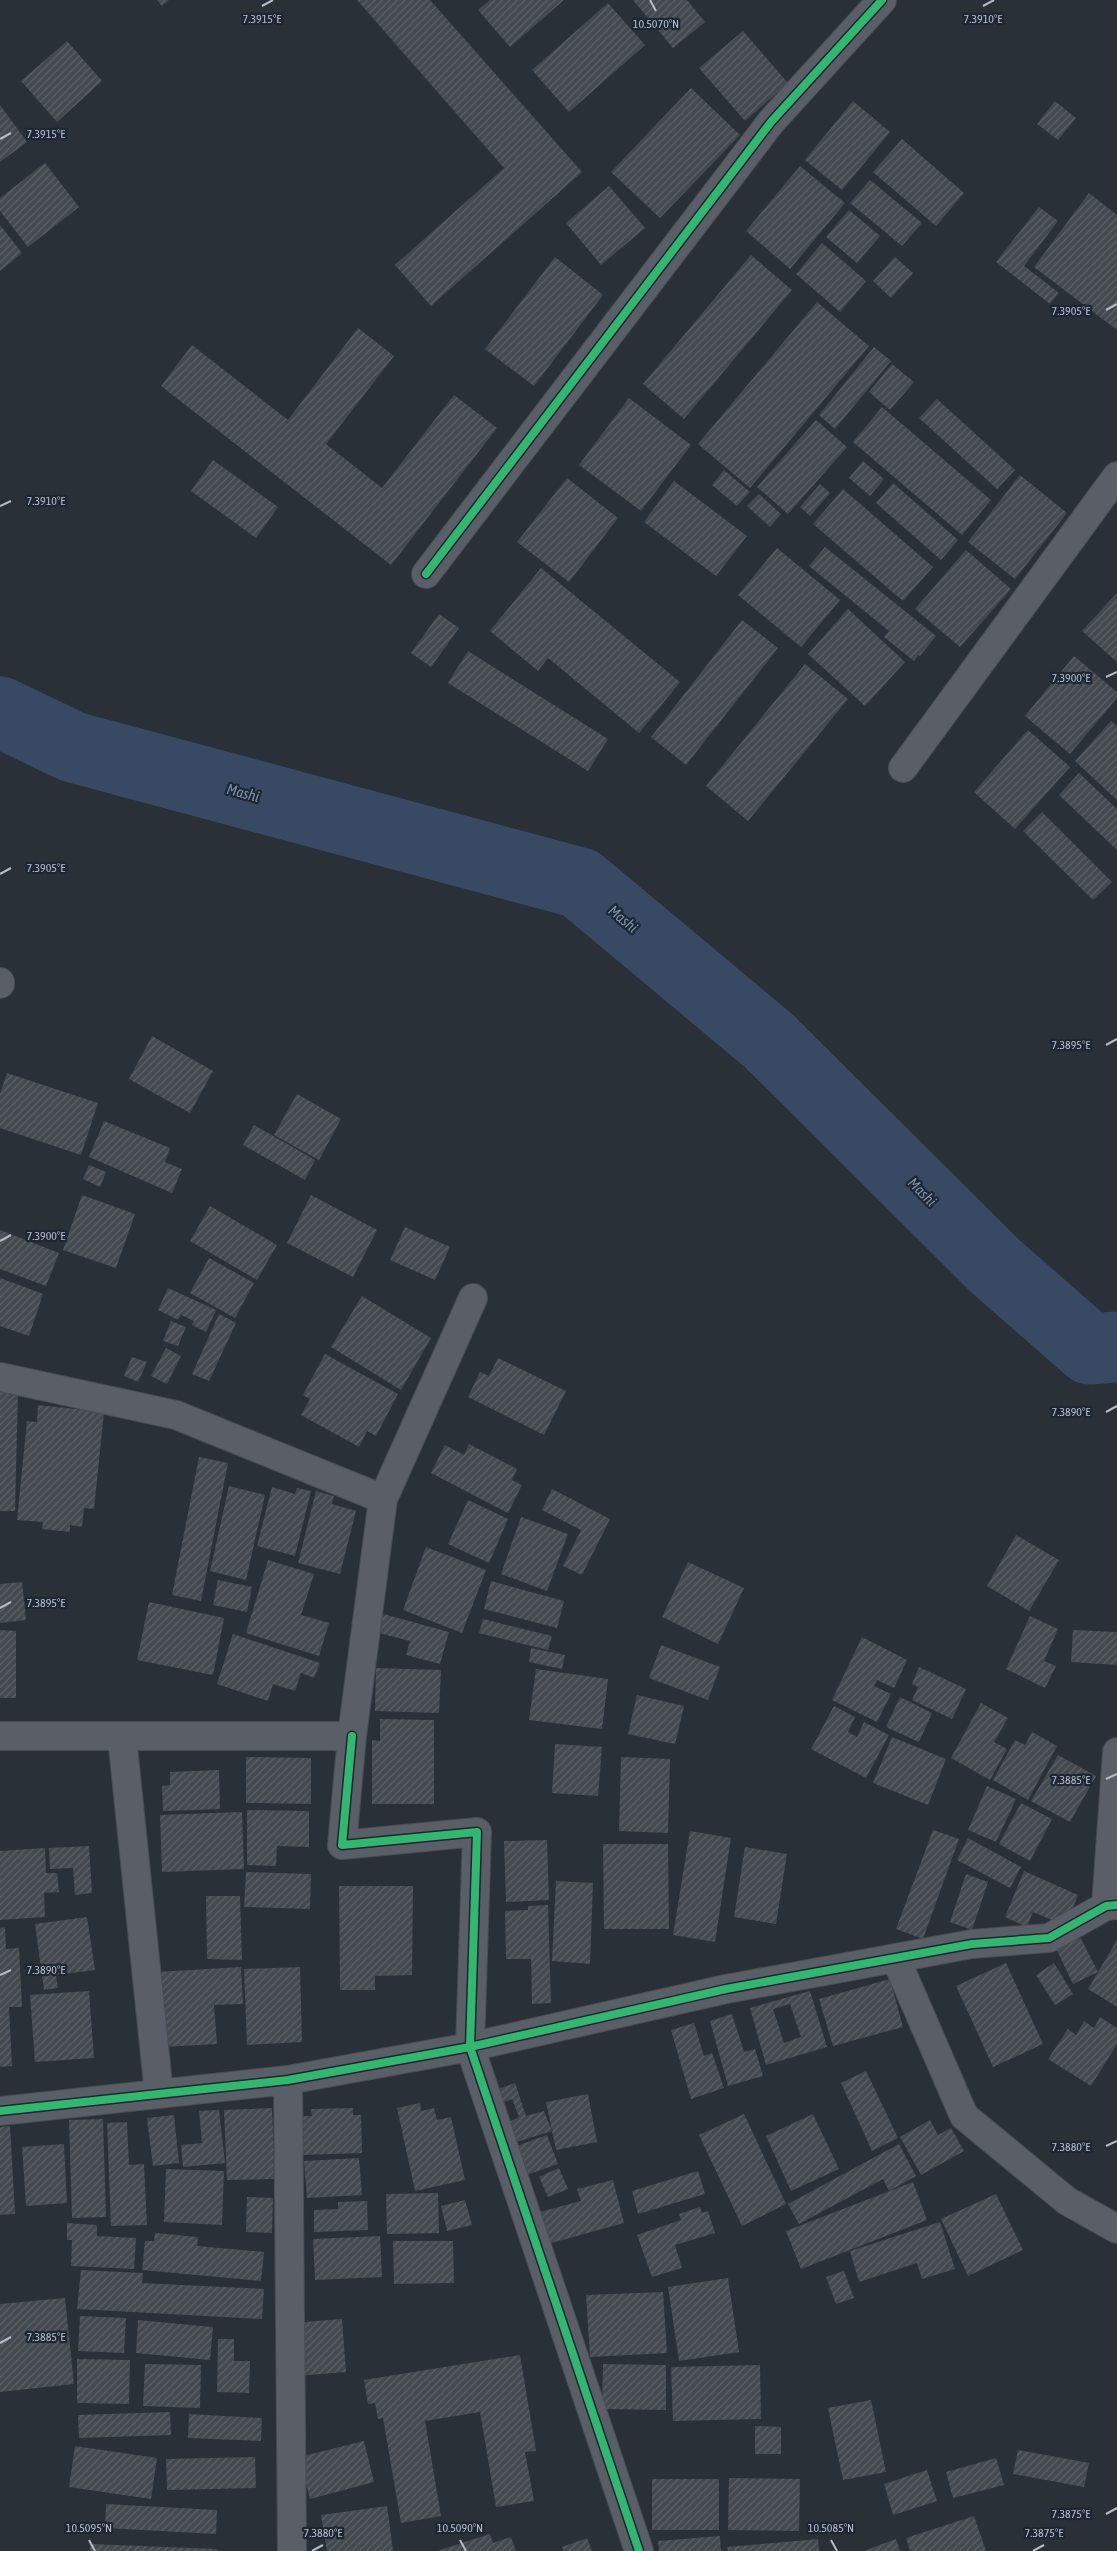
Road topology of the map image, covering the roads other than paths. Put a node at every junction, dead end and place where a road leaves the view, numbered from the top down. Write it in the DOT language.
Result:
graph roads {
  1 [pos="882,0"];
  2 [pos="1117,476"];
  3 [pos="426,574"];
  4 [pos="903,768"];
  5 [pos="473,1298"];
  6 [pos="0,1377"];
  7 [pos="383,1499"];
  8 [pos="0,1736"];
  9 [pos="352,1736"];
  10 [pos="122,1737"];
  11 [pos="1117,1752"];
  12 [pos="1111,1905"];
  13 [pos="896,1960"];
  14 [pos="470,2047"];
  15 [pos="288,2080"];
  16 [pos="159,2094"];
  17 [pos="0,2111"];
  18 [pos="1117,2229"];
  19 [pos="292,2551"];
  20 [pos="639,2551"];
  1 -- 3 [label="street"];
  2 -- 4 [label="street"];
  5 -- 7 [label="street"];
  6 -- 7 [label="street"];
  7 -- 9 [label="street"];
  8 -- 10 [label="street"];
  9 -- 10 [label="street"];
  9 -- 14 [label="street"];
  10 -- 16 [label="street"];
  11 -- 12 [label="street"];
  12 -- 13 [label="street"];
  13 -- 14 [label="street"];
  13 -- 18 [label="street"];
  14 -- 15 [label="street"];
  14 -- 20 [label="street"];
  15 -- 16 [label="street"];
  15 -- 19 [label="street"];
  16 -- 17 [label="street"];
}
